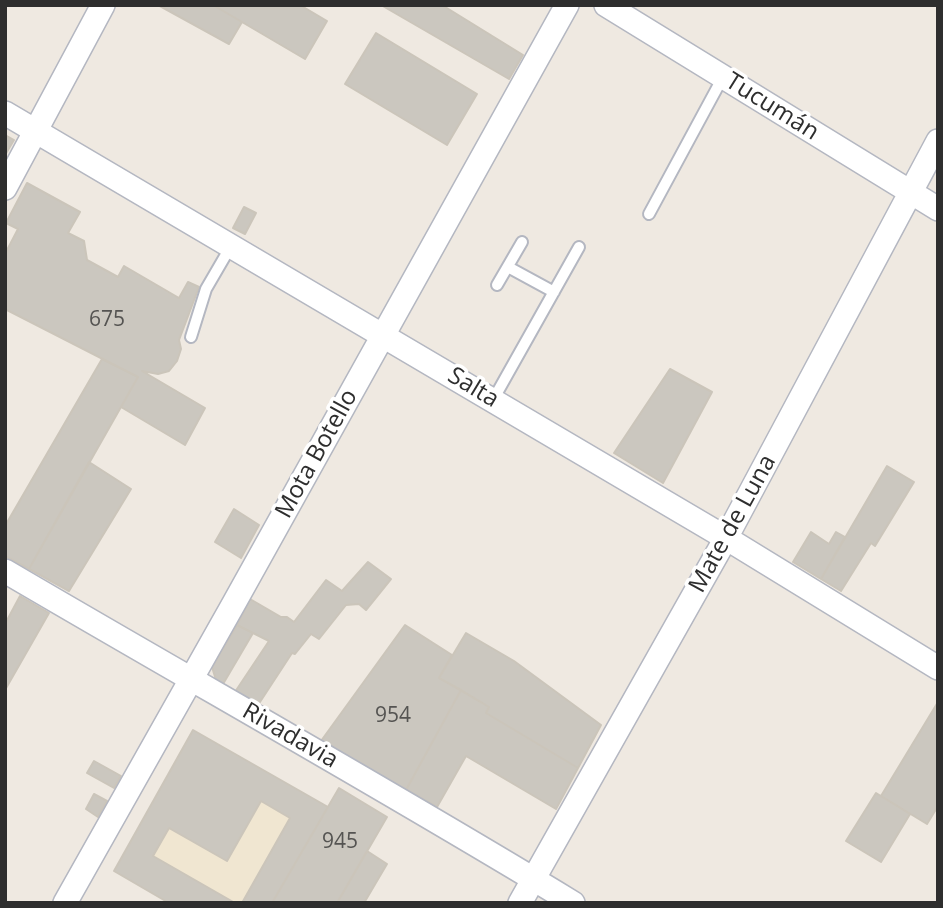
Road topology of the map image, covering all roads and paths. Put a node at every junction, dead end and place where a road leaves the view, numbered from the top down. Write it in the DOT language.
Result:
graph roads {
  1 [pos="103,5"];
  2 [pos="567,5"];
  3 [pos="606,5"];
  4 [pos="723,78"];
  5 [pos="5,113"];
  6 [pos="36,131"];
  7 [pos="938,141"];
  8 [pos="5,188"];
  9 [pos="909,192"];
  10 [pos="938,209"];
  11 [pos="649,214"];
  12 [pos="522,242"];
  13 [pos="231,246"];
  14 [pos="579,247"];
  15 [pos="508,267"];
  16 [pos="497,285"];
  17 [pos="554,292"];
  18 [pos="383,335"];
  19 [pos="191,337"];
  20 [pos="493,400"];
  21 [pos="726,538"];
  22 [pos="5,571"];
  23 [pos="938,668"];
  24 [pos="191,680"];
  25 [pos="533,878"];
  26 [pos="65,903"];
  27 [pos="520,903"];
  28 [pos="573,903"];
  1 -- 6 [label="street"];
  2 -- 18 [label="street, Mota Botello"];
  3 -- 4 [label="street, Tucumán"];
  4 -- 9 [label="street, Tucumán"];
  4 -- 11 [label="lane"];
  5 -- 6 [label="street, Salta"];
  6 -- 8 [label="street"];
  6 -- 13 [label="street, Salta"];
  7 -- 9 [label="street, Mate de Luna"];
  9 -- 10 [label="street, Tucumán"];
  9 -- 21 [label="street, Mate de Luna"];
  12 -- 15 [label="lane"];
  13 -- 18 [label="street, Salta"];
  13 -- 19 [label="lane"];
  14 -- 17 [label="lane"];
  15 -- 16 [label="lane"];
  15 -- 17 [label="lane"];
  17 -- 20 [label="lane"];
  18 -- 20 [label="street, Salta"];
  18 -- 24 [label="street, Mota Botello"];
  20 -- 21 [label="street, Salta"];
  21 -- 23 [label="street, Salta"];
  21 -- 25 [label="street, Mate de Luna"];
  22 -- 24 [label="street, Rivadavia"];
  24 -- 25 [label="street, Rivadavia"];
  24 -- 26 [label="street, Mota Botello"];
  25 -- 27 [label="street, Mate de Luna"];
  25 -- 28 [label="street, Rivadavia"];
}
